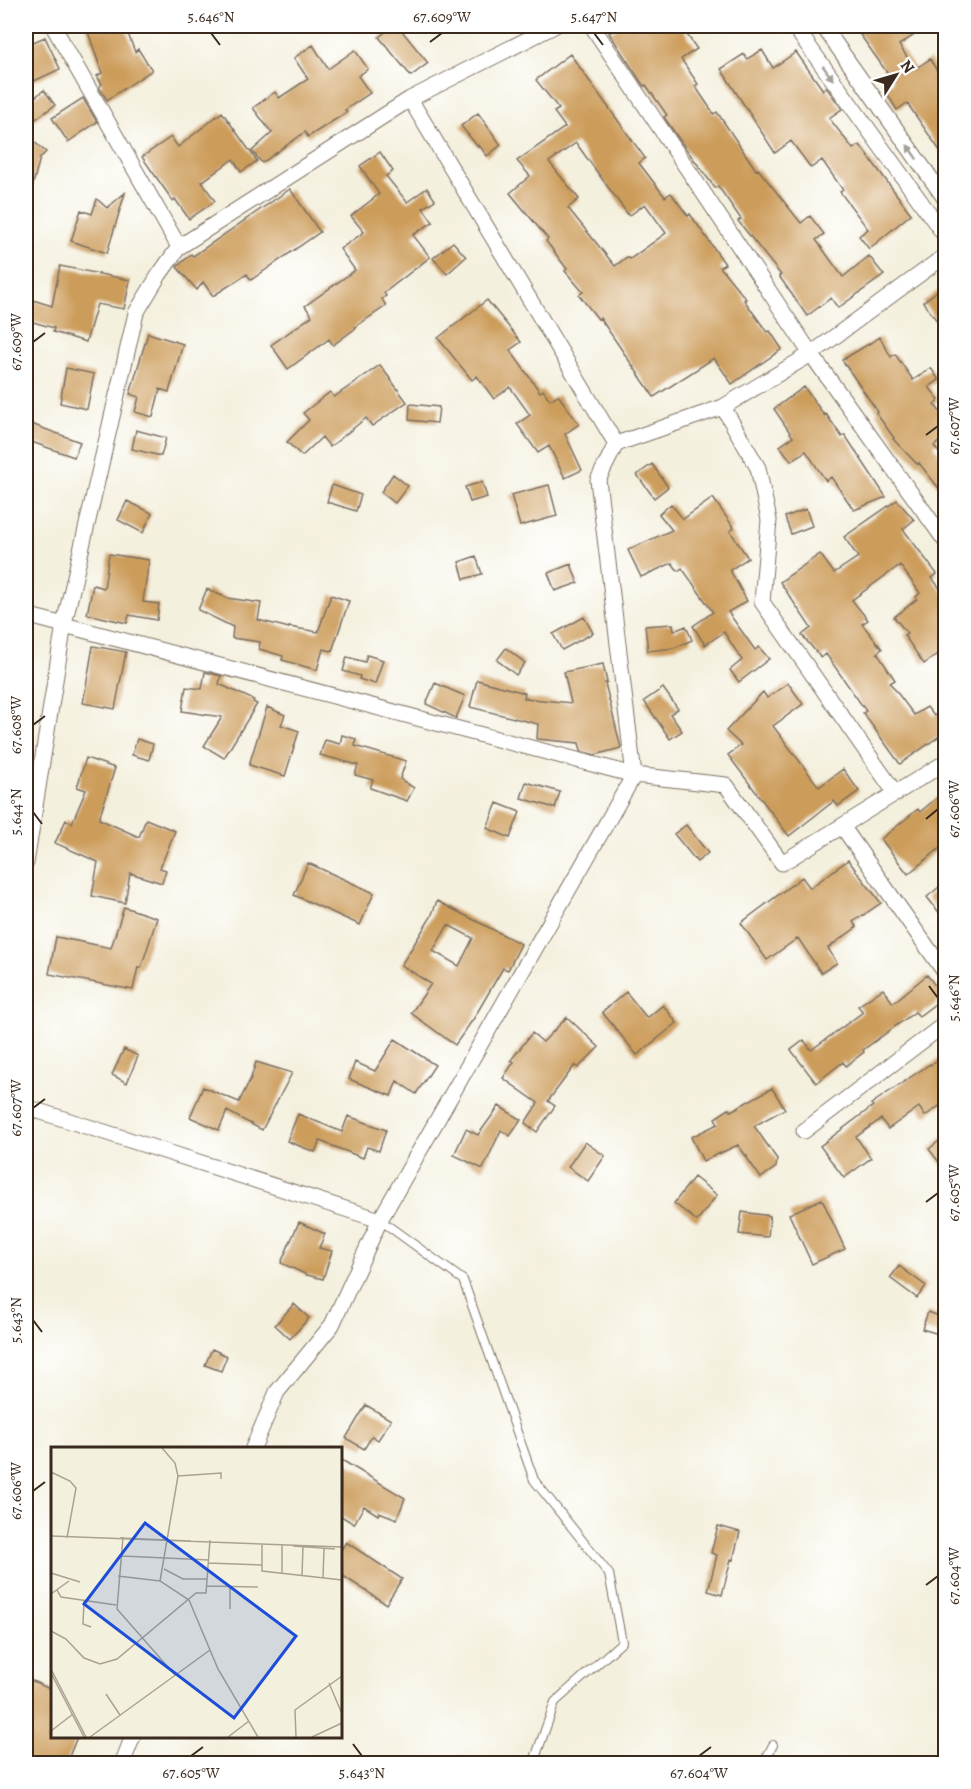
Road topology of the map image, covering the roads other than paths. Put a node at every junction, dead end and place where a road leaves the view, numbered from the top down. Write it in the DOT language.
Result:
graph roads {
  1 [pos="53,26"];
  2 [pos="554,26"];
  3 [pos="592,26"];
  4 [pos="794,26"];
  5 [pos="823,26"];
  6 [pos="410,99"];
  7 [pos="945,200"];
  8 [pos="945,237"];
  9 [pos="179,247"];
  10 [pos="945,255"];
  11 [pos="811,354"];
  12 [pos="723,407"];
  13 [pos="616,444"];
  14 [pos="945,542"];
  15 [pos="26,615"];
  16 [pos="64,624"];
  17 [pos="945,762"];
  18 [pos="634,775"];
  19 [pos="896,795"];
  20 [pos="842,826"];
  21 [pos="26,862"];
  22 [pos="945,974"];
  23 [pos="945,1023"];
  24 [pos="26,1107"];
  25 [pos="804,1131"];
  26 [pos="380,1220"];
  27 [pos="254,1447"];
  28 [pos="133,1738"];
  29 [pos="773,1745"];
  30 [pos="122,1764"];
  31 [pos="533,1764"];
  32 [pos="763,1764"];
  1 -- 9 [label="street"];
  2 -- 6 [label="street"];
  3 -- 11 [label="street"];
  4 -- 8 [label="street, one-way"];
  7 -- 5 [label="street, one-way"];
  6 -- 9 [label="street"];
  6 -- 13 [label="street"];
  9 -- 16 [label="street"];
  10 -- 11 [label="street"];
  11 -- 12 [label="street"];
  11 -- 14 [label="street"];
  12 -- 13 [label="street"];
  12 -- 19 [label="street"];
  13 -- 18 [label="street"];
  15 -- 16 [label="street"];
  16 -- 18 [label="street"];
  16 -- 21 [label="street"];
  17 -- 19 [label="street"];
  18 -- 20 [label="street"];
  18 -- 26 [label="street"];
  19 -- 20 [label="street"];
  20 -- 22 [label="street"];
  23 -- 25 [label="street"];
  24 -- 26 [label="street"];
  26 -- 27 [label="street"];
  26 -- 31 [label="lane"];
  28 -- 30 [label="street"];
  29 -- 32 [label="lane"];
}
